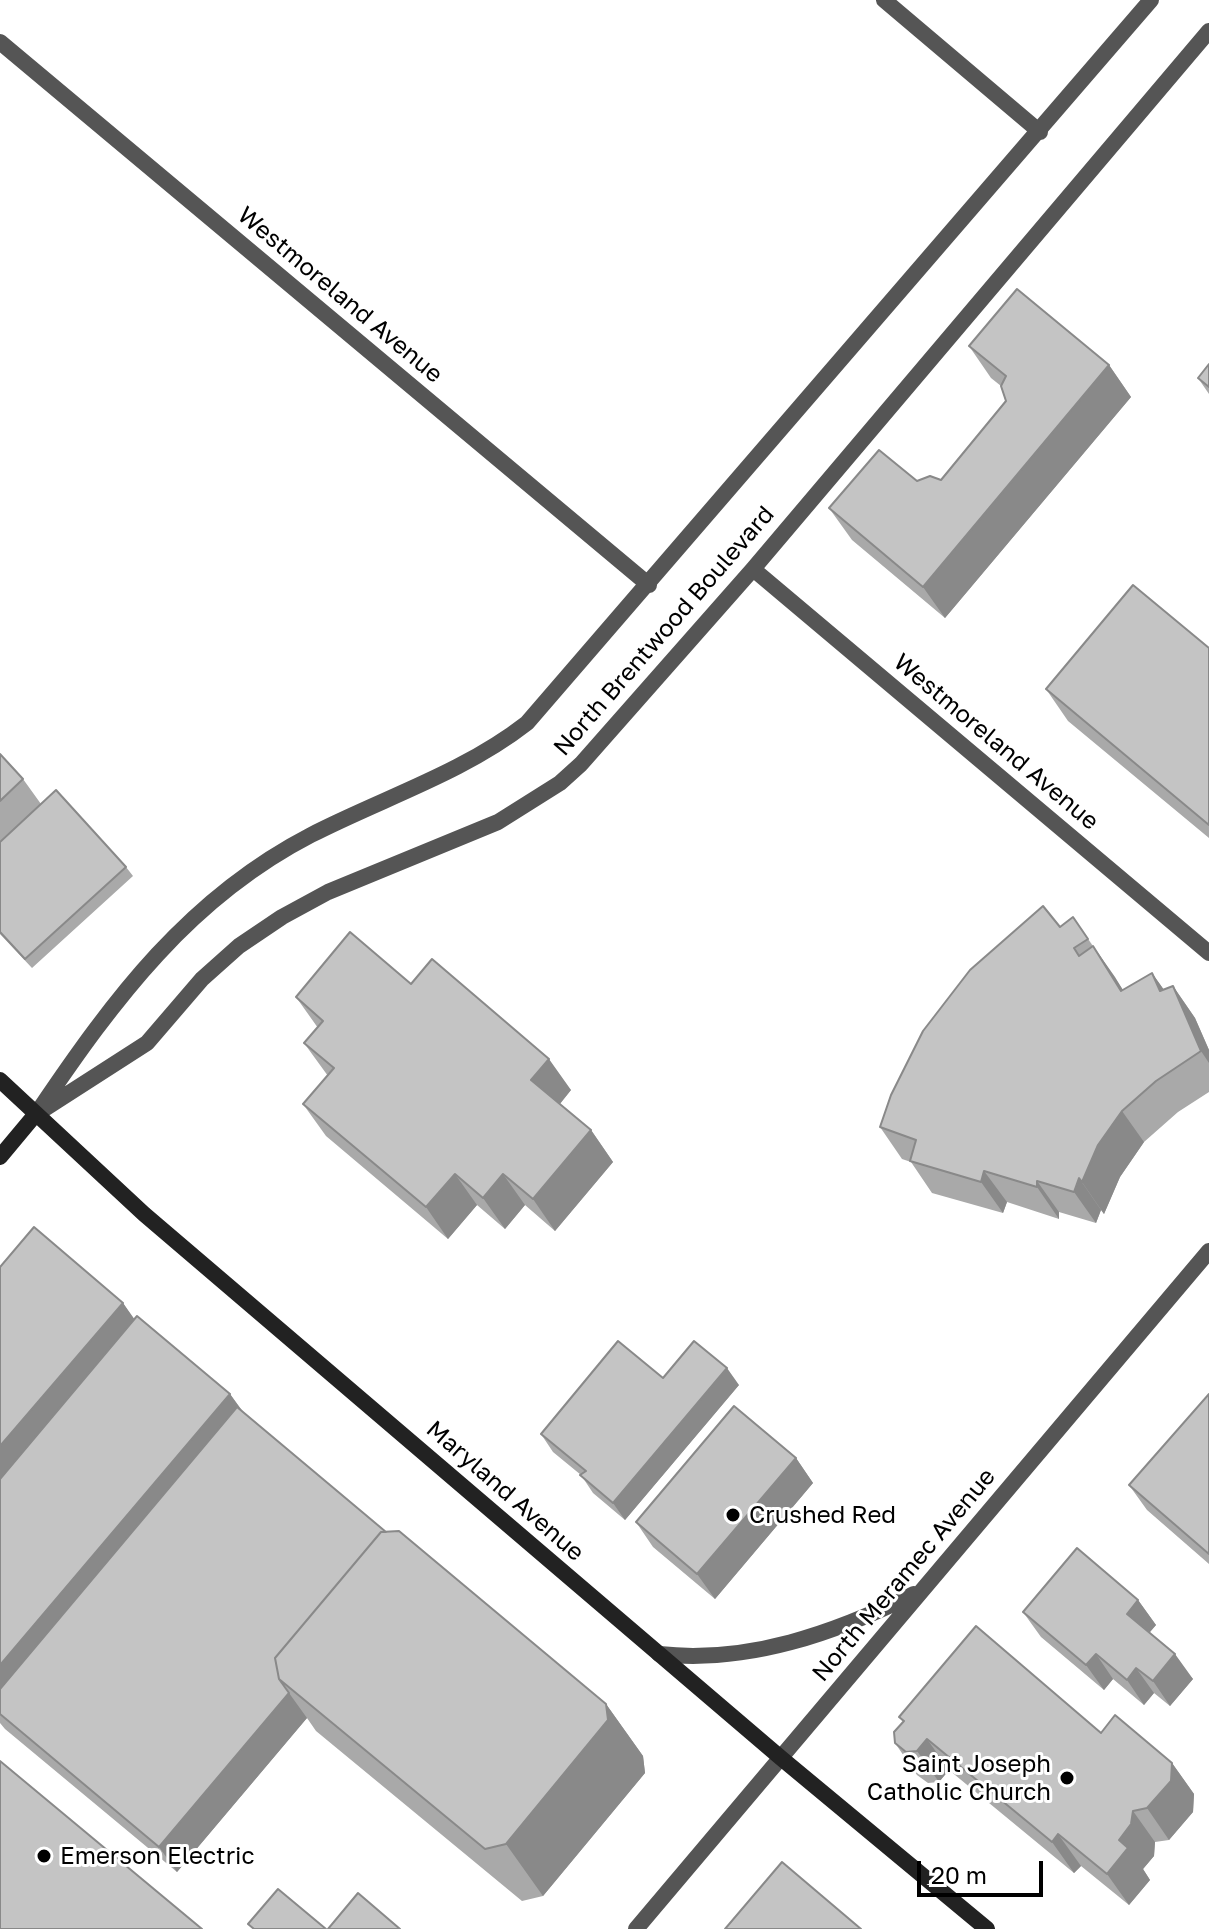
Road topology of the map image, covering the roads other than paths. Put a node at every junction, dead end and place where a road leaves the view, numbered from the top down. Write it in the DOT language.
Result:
graph roads {
  1 [pos="884,0"];
  2 [pos="1151,0"];
  3 [pos="1209,31"];
  4 [pos="0,42"];
  5 [pos="1040,132"];
  6 [pos="753,569"];
  7 [pos="649,585"];
  8 [pos="1209,953"];
  9 [pos="0,1080"];
  10 [pos="35,1115"];
  11 [pos="0,1157"];
  12 [pos="1209,1251"];
  13 [pos="923,1589"];
  14 [pos="659,1654"];
  15 [pos="781,1758"];
  16 [pos="636,1929"];
  17 [pos="987,1929"];
  1 -- 5 [label="street"];
  2 -- 5 [label="street, North Brentwood Boulevard"];
  3 -- 6 [label="street, North Brentwood Boulevard"];
  4 -- 7 [label="street, Westmoreland Avenue"];
  5 -- 7 [label="street, North Brentwood Boulevard"];
  6 -- 8 [label="street, Westmoreland Avenue"];
  6 -- 10 [label="street, North Brentwood Boulevard"];
  7 -- 10 [label="street, North Brentwood Boulevard"];
  9 -- 10 [label="main road, Maryland Avenue"];
  10 -- 11 [label="main road, North Brentwood Boulevard"];
  10 -- 14 [label="main road, Maryland Avenue"];
  12 -- 13 [label="street, North Meramec Avenue"];
  13 -- 14 [label="street"];
  13 -- 15 [label="street, North Meramec Avenue"];
  14 -- 15 [label="main road, Maryland Avenue"];
  15 -- 16 [label="street, North Meramec Avenue"];
  15 -- 17 [label="main road, Maryland Avenue"];
}
